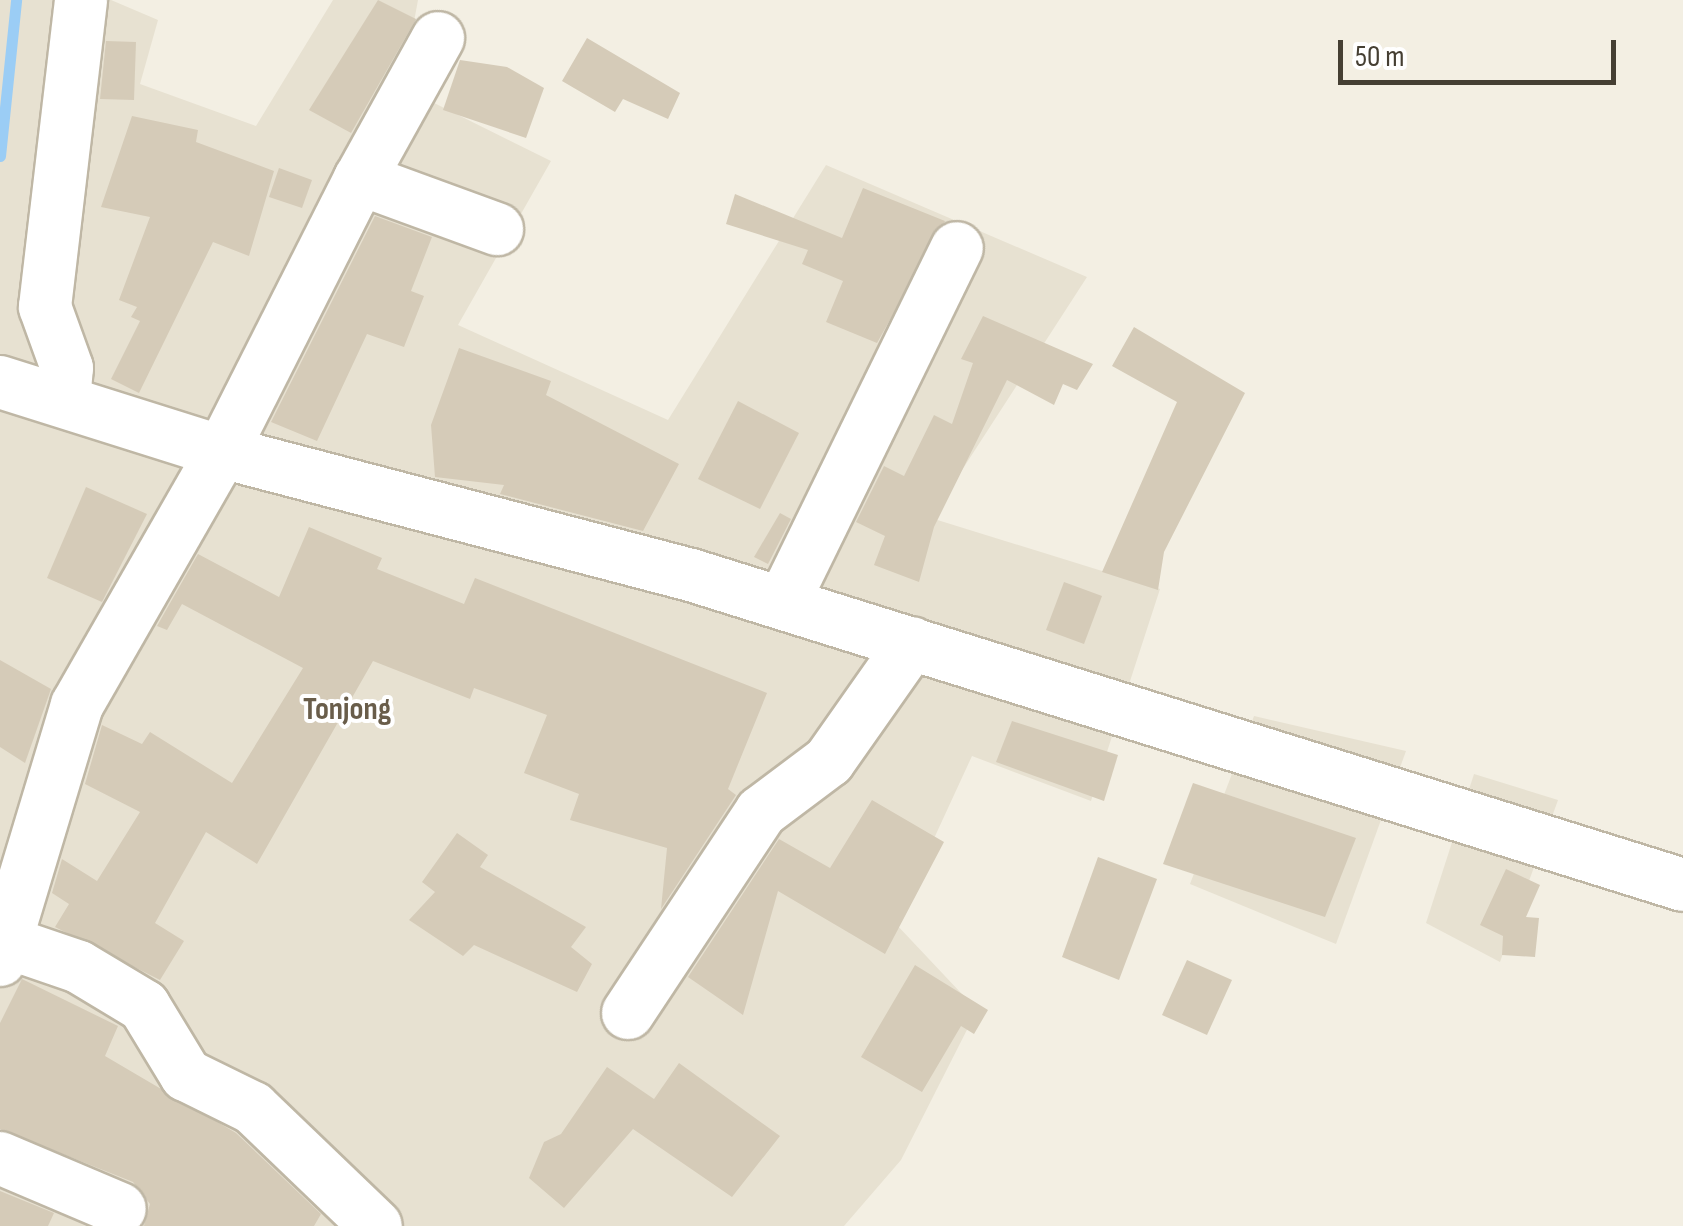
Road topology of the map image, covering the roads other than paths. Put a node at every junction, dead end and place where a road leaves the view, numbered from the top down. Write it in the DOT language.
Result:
graph roads {
  1 [pos="82,0"];
  2 [pos="438,38"];
  3 [pos="360,179"];
  4 [pos="497,229"];
  5 [pos="958,248"];
  6 [pos="29,391"];
  7 [pos="222,452"];
  8 [pos="783,604"];
  9 [pos="912,644"];
  10 [pos="1683,884"];
  11 [pos="3,951"];
  12 [pos="628,1013"];
  13 [pos="0,1158"];
  14 [pos="120,1209"];
  15 [pos="376,1226"];
  1 -- 6 [label="street"];
  2 -- 3 [label="street"];
  3 -- 4 [label="street"];
  3 -- 7 [label="street"];
  5 -- 8 [label="street"];
  6 -- 7 [label="street"];
  7 -- 8 [label="street"];
  7 -- 11 [label="street"];
  8 -- 9 [label="street"];
  9 -- 10 [label="street"];
  9 -- 12 [label="street"];
  11 -- 15 [label="street"];
  13 -- 14 [label="street"];
}
